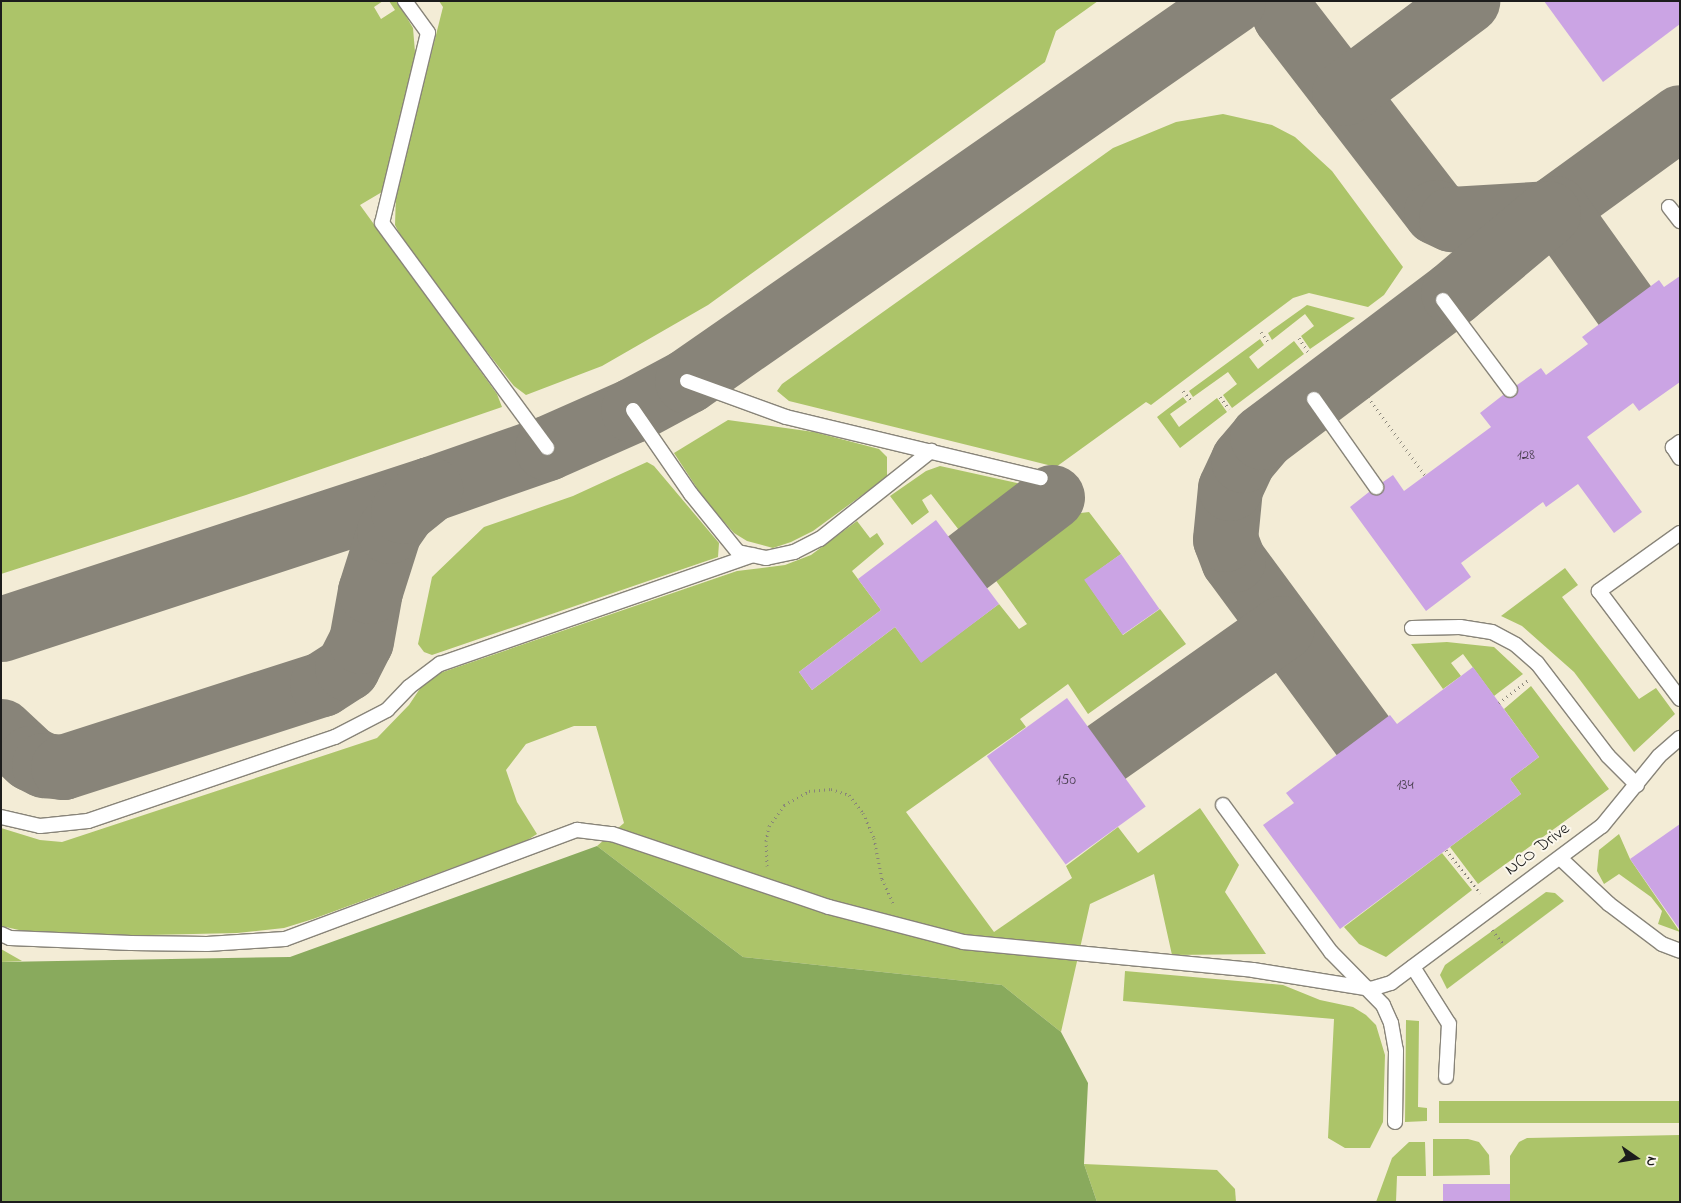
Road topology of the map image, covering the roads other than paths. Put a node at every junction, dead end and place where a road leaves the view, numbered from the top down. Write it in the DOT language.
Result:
graph roads {
  1 [pos="405,1"];
  2 [pos="1669,207"];
  3 [pos="1680,221"];
  4 [pos="1443,300"];
  5 [pos="687,381"];
  6 [pos="1510,390"];
  7 [pos="1314,399"];
  8 [pos="633,410"];
  9 [pos="1680,442"];
  10 [pos="547,448"];
  11 [pos="931,451"];
  12 [pos="1680,458"];
  13 [pos="1041,478"];
  14 [pos="1376,487"];
  15 [pos="1680,533"];
  16 [pos="753,555"];
  17 [pos="1412,628"];
  18 [pos="1680,699"];
  19 [pos="1680,738"];
  20 [pos="1637,785"];
  21 [pos="1224,804"];
  22 [pos="1,818"];
  23 [pos="1560,858"];
  24 [pos="1,934"];
  25 [pos="1680,951"];
  26 [pos="1407,971"];
  27 [pos="1370,989"];
  28 [pos="1446,1077"];
  29 [pos="1394,1122"];
  1 -- 10 [label="lane"];
  2 -- 3 [label="lane"];
  4 -- 6 [label="lane"];
  5 -- 11 [label="lane"];
  7 -- 14 [label="lane"];
  8 -- 16 [label="lane"];
  9 -- 12 [label="lane"];
  11 -- 13 [label="lane"];
  11 -- 16 [label="lane"];
  15 -- 18 [label="lane"];
  16 -- 22 [label="lane"];
  17 -- 20 [label="lane"];
  19 -- 20 [label="lane, NCO Drive"];
  20 -- 23 [label="lane, NCO Drive"];
  21 -- 27 [label="lane"];
  23 -- 25 [label="lane"];
  23 -- 26 [label="lane, NCO Drive"];
  24 -- 27 [label="lane"];
  26 -- 27 [label="lane, NCO Drive"];
  26 -- 28 [label="lane"];
  27 -- 29 [label="lane"];
}
